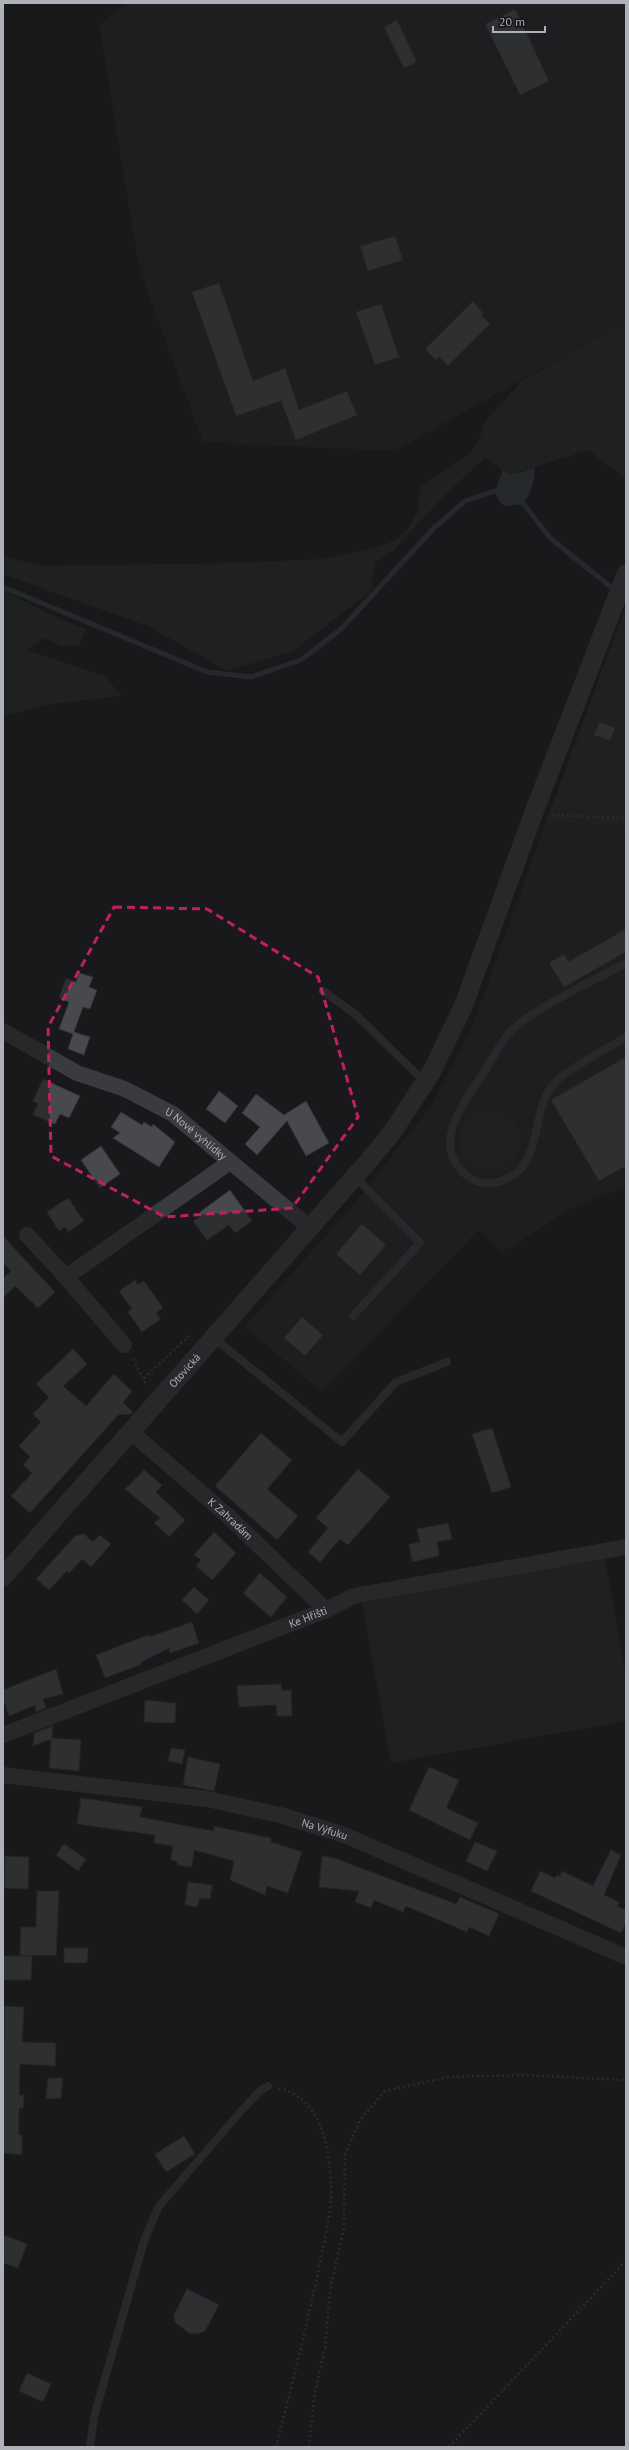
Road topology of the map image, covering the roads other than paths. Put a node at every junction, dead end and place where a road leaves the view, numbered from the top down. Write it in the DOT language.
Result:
graph roads {
  1 [pos="624,578"];
  2 [pos="626,963"];
  3 [pos="323,991"];
  4 [pos="3,1031"];
  5 [pos="626,1036"];
  6 [pos="425,1082"];
  7 [pos="230,1162"];
  8 [pos="360,1171"];
  9 [pos="310,1228"];
  10 [pos="26,1235"];
  11 [pos="66,1277"];
  12 [pos="354,1316"];
  13 [pos="214,1338"];
  14 [pos="124,1345"];
  15 [pos="447,1362"];
  16 [pos="131,1432"];
  17 [pos="626,1547"];
  18 [pos="3,1577"];
  19 [pos="326,1610"];
  20 [pos="3,1735"];
  21 [pos="3,1775"];
  22 [pos="626,1958"];
  23 [pos="268,2086"];
  24 [pos="90,2447"];
  1 -- 6 [label="street, Otovická"];
  2 -- 5 [label="lane"];
  3 -- 6 [label="lane"];
  4 -- 7 [label="street, U Nové vyhlídky"];
  6 -- 8 [label="street, Otovická"];
  7 -- 9 [label="street"];
  7 -- 11 [label="street, U Nové vyhlídky"];
  8 -- 9 [label="street, Otovická"];
  8 -- 12 [label="lane"];
  9 -- 13 [label="street, Otovická"];
  10 -- 11 [label="street"];
  11 -- 14 [label="street"];
  13 -- 15 [label="lane"];
  13 -- 16 [label="street, Otovická"];
  16 -- 18 [label="street, Otovická"];
  16 -- 19 [label="street, K Zahradám"];
  17 -- 19 [label="street, Ke Hřišti"];
  19 -- 20 [label="street, Ke Hřišti"];
  21 -- 22 [label="street, Na Výfuku"];
  23 -- 24 [label="lane"];
}
